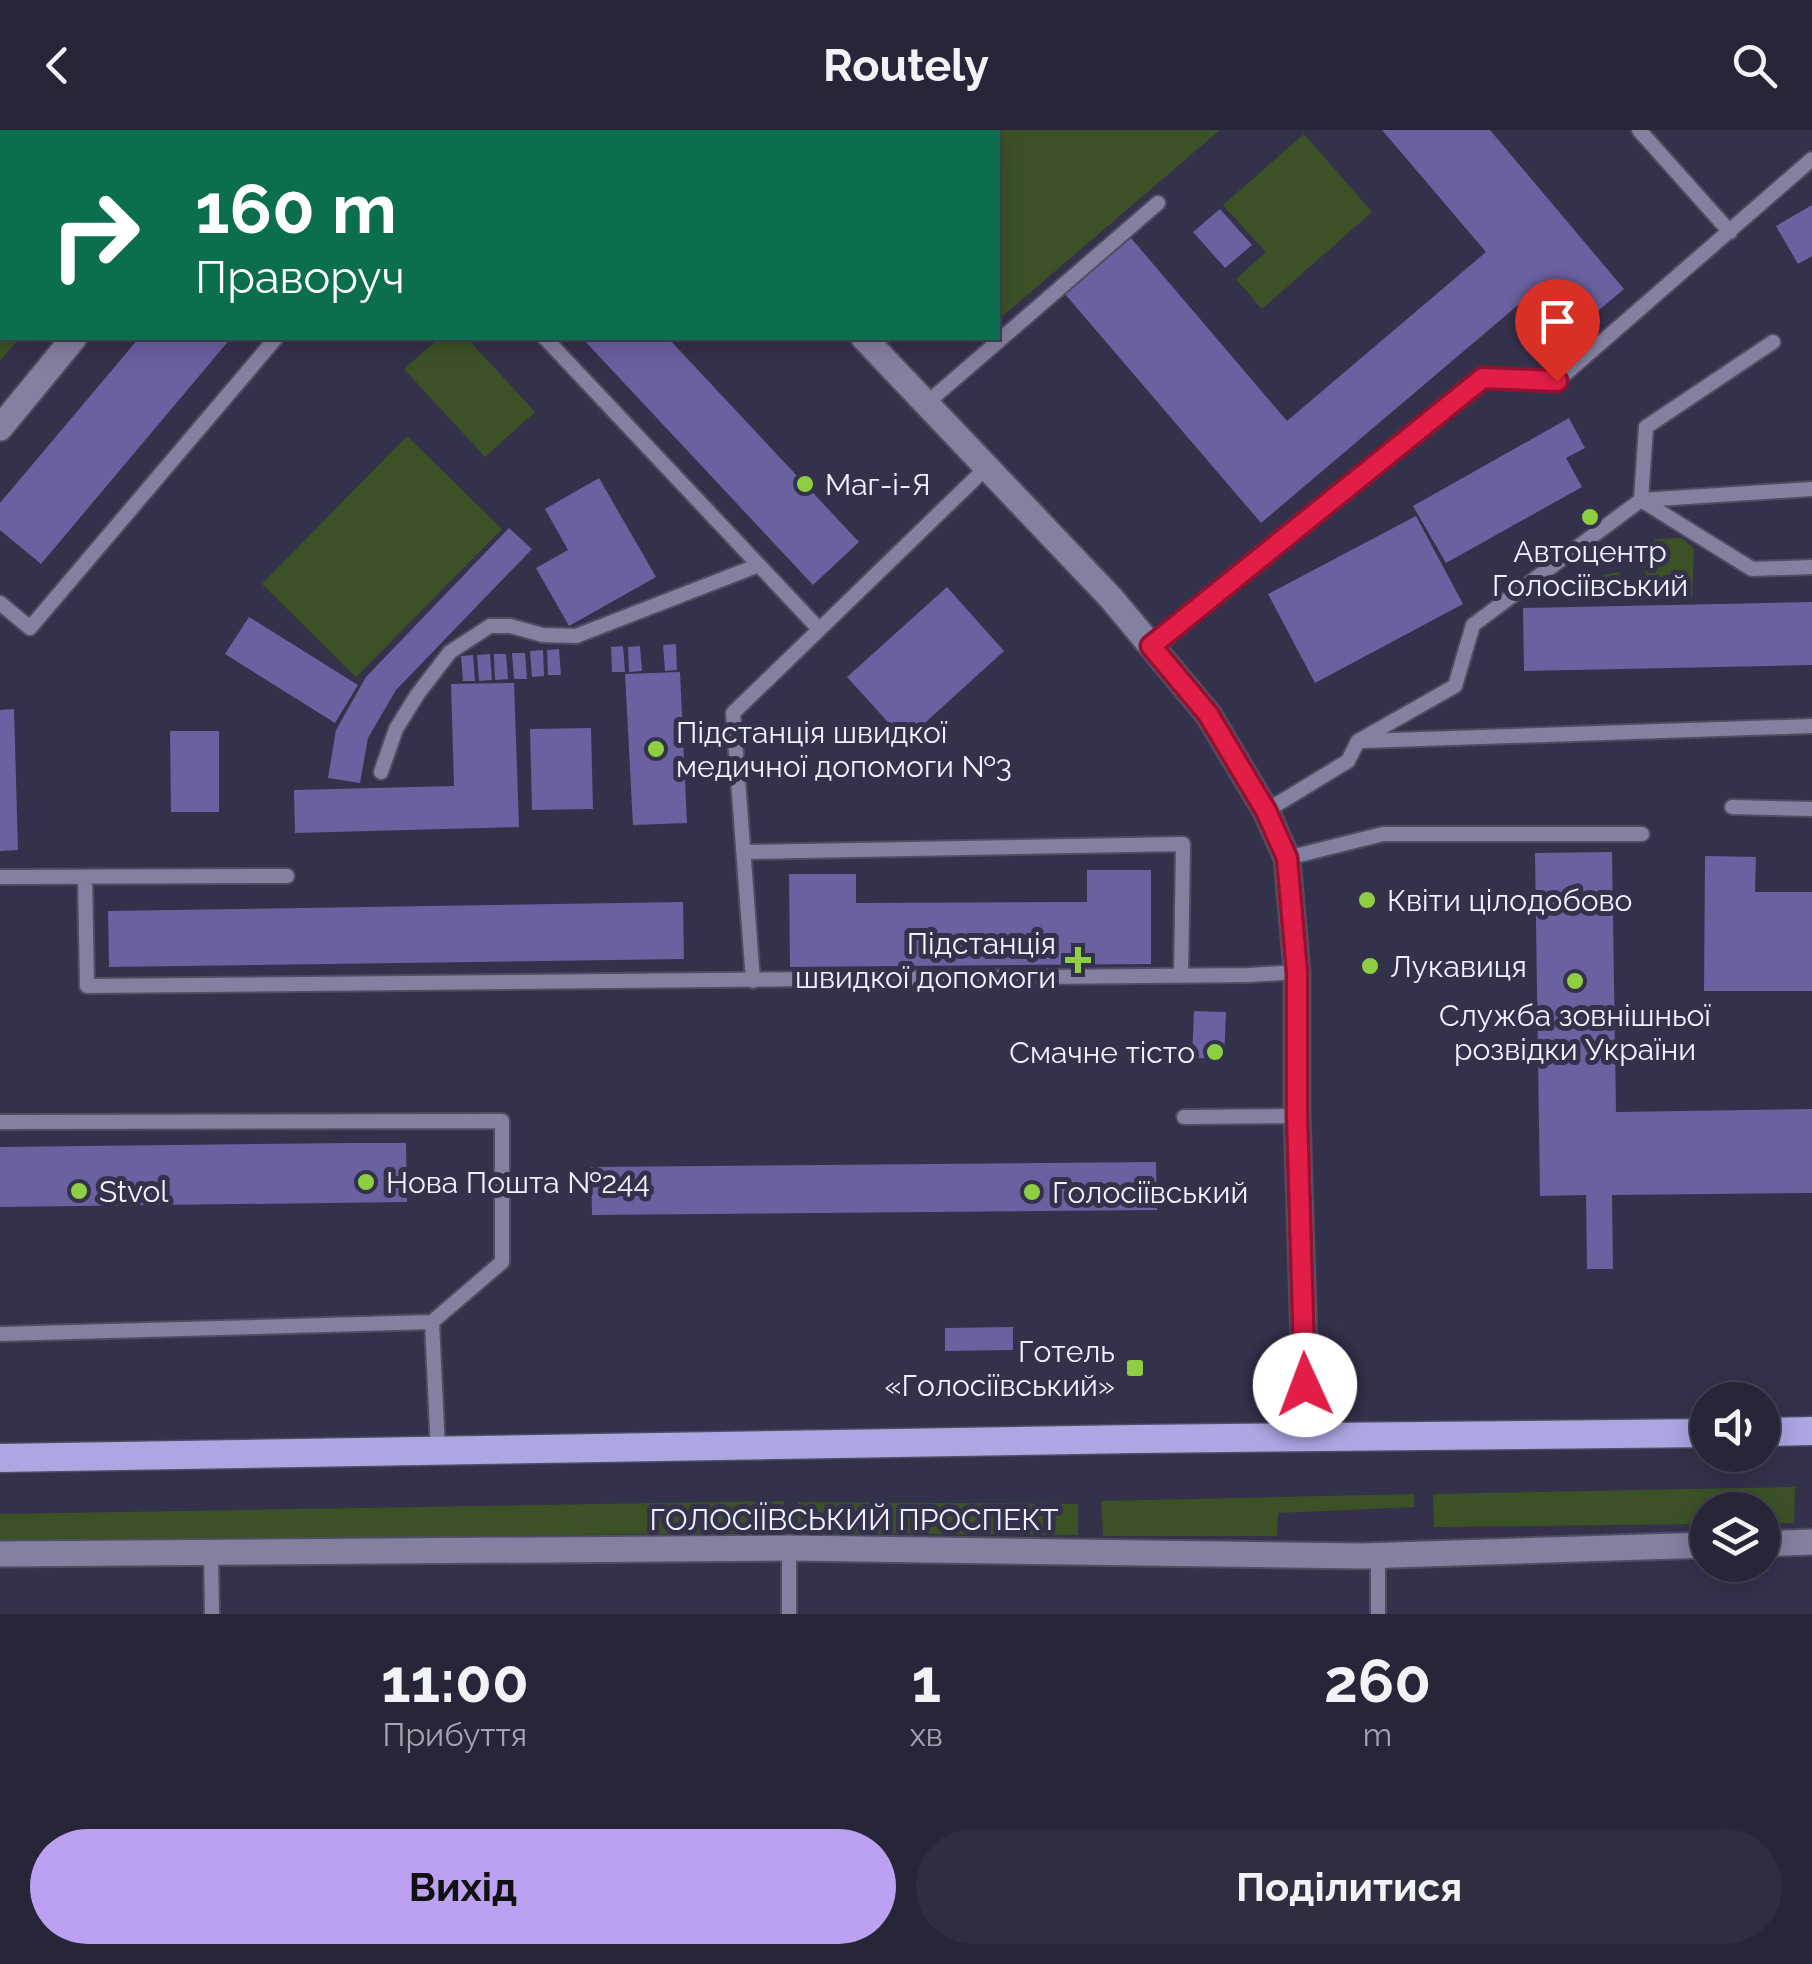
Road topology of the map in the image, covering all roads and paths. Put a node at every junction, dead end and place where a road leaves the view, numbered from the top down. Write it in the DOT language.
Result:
graph roads {
  1 [pos="1639,130"];
  2 [pos="1812,159"];
  3 [pos="1158,203"];
  4 [pos="1730,232"];
  5 [pos="72,340"];
  6 [pos="274,340"];
  7 [pos="546,340"];
  8 [pos="866,340"];
  9 [pos="1773,342"];
  10 [pos="927,404"];
  11 [pos="0,428"];
  12 [pos="987,467"];
  13 [pos="1812,488"];
  14 [pos="1640,500"];
  15 [pos="759,564"];
  16 [pos="1812,566"];
  17 [pos="0,604"];
  18 [pos="819,629"];
  19 [pos="1151,646"];
  20 [pos="1812,726"];
  21 [pos="1358,741"];
  22 [pos="382,772"];
  23 [pos="1732,807"];
  24 [pos="1812,809"];
  25 [pos="1266,811"];
  26 [pos="1642,834"];
  27 [pos="744,852"];
  28 [pos="1287,858"];
  29 [pos="0,876"];
  30 [pos="287,876"];
  31 [pos="85,877"];
  32 [pos="1297,972"];
  33 [pos="1181,976"];
  34 [pos="754,981"];
  35 [pos="1297,1116"];
  36 [pos="1184,1117"];
  37 [pos="0,1122"];
  38 [pos="432,1322"];
  39 [pos="0,1334"];
  40 [pos="1812,1431"];
  41 [pos="1780,1432"];
  42 [pos="1690,1433"];
  43 [pos="1307,1438"];
  44 [pos="438,1452"];
  45 [pos="0,1458"];
  46 [pos="1812,1542"];
  47 [pos="1780,1543"];
  48 [pos="1690,1547"];
  49 [pos="789,1548"];
  50 [pos="0,1554"];
  51 [pos="211,1554"];
  52 [pos="1378,1556"];
  53 [pos="212,1614"];
  54 [pos="789,1614"];
  55 [pos="1378,1614"];
  1 -- 4 [label="lane"];
  2 -- 4 [label="lane"];
  3 -- 10 [label="lane"];
  4 -- 19 [label="lane"];
  5 -- 11 [label="street"];
  6 -- 17 [label="lane"];
  7 -- 15 [label="lane"];
  8 -- 10 [label="street"];
  9 -- 14 [label="lane"];
  10 -- 12 [label="street"];
  12 -- 18 [label="lane"];
  12 -- 19 [label="street"];
  13 -- 14 [label="lane"];
  14 -- 16 [label="lane"];
  14 -- 21 [label="lane"];
  15 -- 18 [label="lane"];
  15 -- 22 [label="lane"];
  18 -- 27 [label="lane"];
  19 -- 25 [label="street"];
  20 -- 21 [label="lane"];
  21 -- 25 [label="lane"];
  23 -- 24 [label="lane"];
  25 -- 28 [label="street"];
  26 -- 28 [label="lane"];
  27 -- 33 [label="lane"];
  27 -- 34 [label="lane"];
  28 -- 32 [label="street"];
  29 -- 31 [label="lane"];
  30 -- 31 [label="lane"];
  31 -- 34 [label="lane"];
  32 -- 33 [label="lane"];
  32 -- 35 [label="street"];
  33 -- 34 [label="lane"];
  35 -- 36 [label="lane"];
  35 -- 43 [label="street"];
  37 -- 38 [label="lane"];
  38 -- 39 [label="lane"];
  38 -- 44 [label="lane"];
  40 -- 41 [label="highway"];
  42 -- 43 [label="highway"];
  43 -- 44 [label="highway"];
  44 -- 45 [label="highway"];
  46 -- 47 [label="street"];
  48 -- 52 [label="street, ГОЛОСІЇВСЬКИЙ ПРОСПЕКТ"];
  49 -- 51 [label="street, ГОЛОСІЇВСЬКИЙ ПРОСПЕКТ"];
  49 -- 52 [label="street, ГОЛОСІЇВСЬКИЙ ПРОСПЕКТ"];
  49 -- 54 [label="lane"];
  50 -- 51 [label="street, ГОЛОСІЇВСЬКИЙ ПРОСПЕКТ"];
  51 -- 53 [label="lane"];
  52 -- 55 [label="lane"];
}
